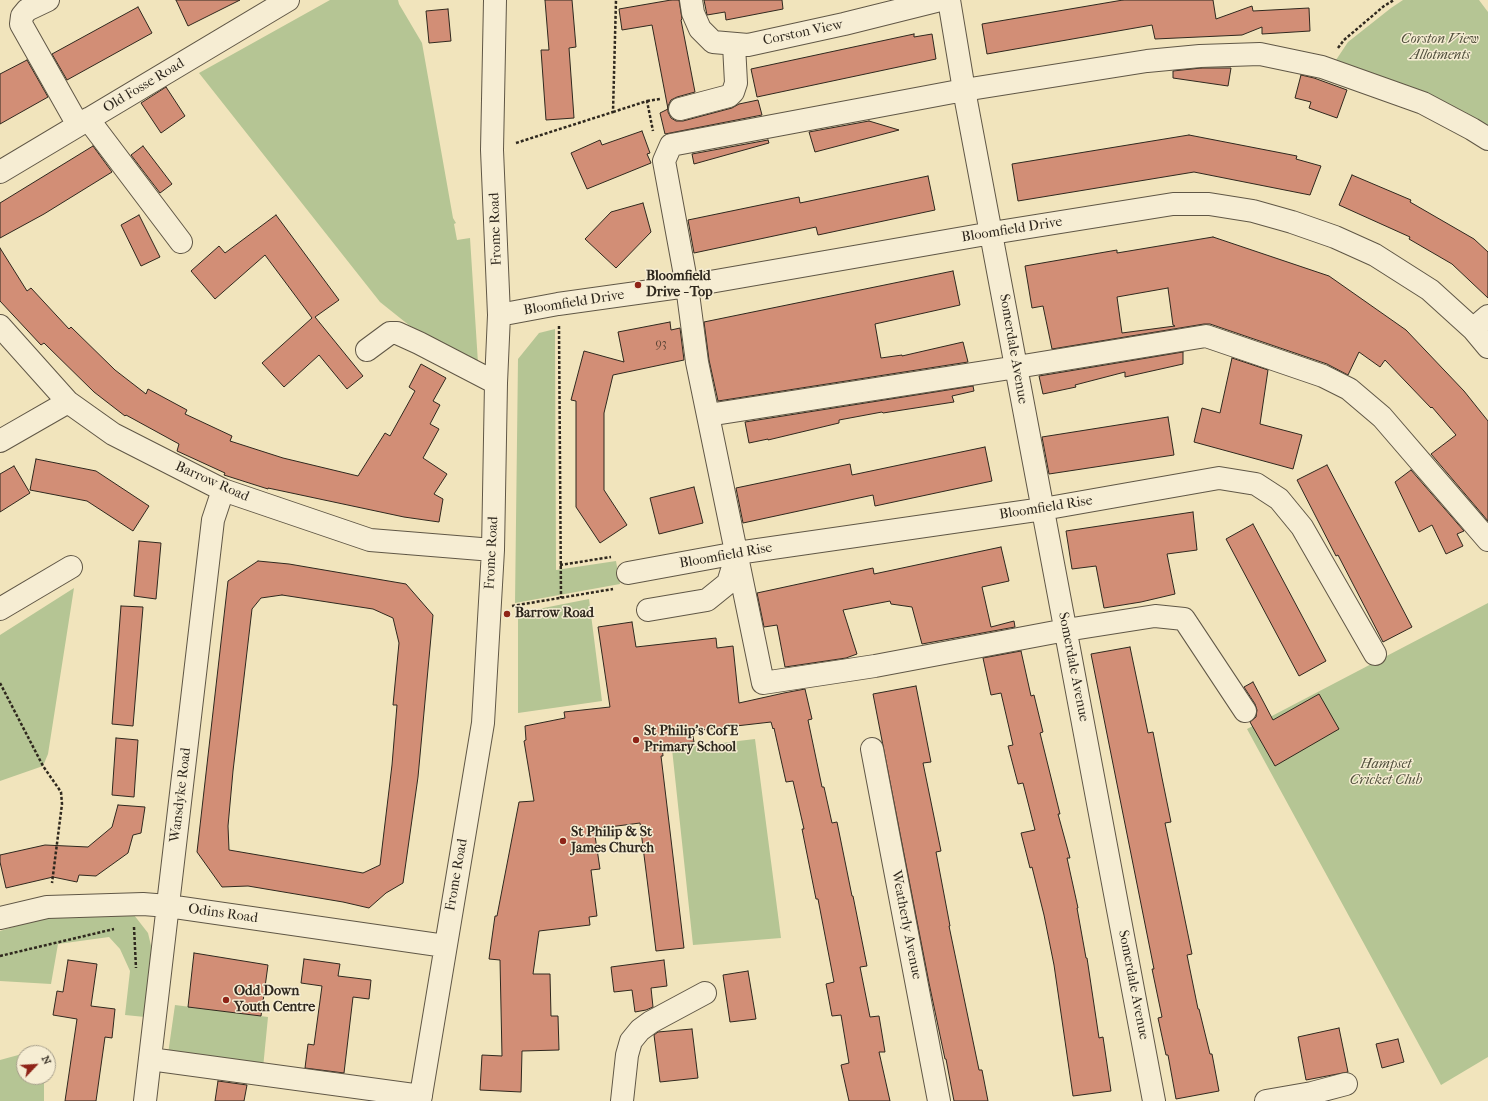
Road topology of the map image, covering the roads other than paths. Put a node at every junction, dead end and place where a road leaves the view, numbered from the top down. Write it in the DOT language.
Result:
graph roads {
  1 [pos="48,0"];
  2 [pos="288,0"];
  3 [pos="495,0"];
  4 [pos="691,0"];
  5 [pos="940,0"];
  6 [pos="949,0"];
  7 [pos="734,45"];
  8 [pos="964,90"];
  9 [pos="680,109"];
  10 [pos="83,122"];
  11 [pos="1488,139"];
  12 [pos="0,172"];
  13 [pos="992,233"];
  14 [pos="181,242"];
  15 [pos="687,286"];
  16 [pos="499,315"];
  17 [pos="1480,322"];
  18 [pos="0,326"];
  19 [pos="1488,347"];
  20 [pos="367,350"];
  21 [pos="1017,367"];
  22 [pos="496,383"];
  23 [pos="68,402"];
  24 [pos="708,415"];
  25 [pos="0,441"];
  26 [pos="223,490"];
  27 [pos="1043,509"];
  28 [pos="1488,540"];
  29 [pos="493,550"];
  30 [pos="737,553"];
  31 [pos="71,567"];
  32 [pos="628,573"];
  33 [pos="0,608"];
  34 [pos="648,610"];
  35 [pos="1066,630"];
  36 [pos="1375,654"];
  37 [pos="1245,711"];
  38 [pos="872,749"];
  39 [pos="168,906"];
  40 [pos="0,918"];
  41 [pos="445,946"];
  42 [pos="705,993"];
  43 [pos="150,1059"];
  44 [pos="1346,1084"];
  45 [pos="420,1098"];
  46 [pos="144,1101"];
  47 [pos="622,1101"];
  48 [pos="939,1101"];
  49 [pos="1154,1101"];
  50 [pos="1266,1101"];
  1 -- 10 [label="street"];
  2 -- 10 [label="street, Old Fosse Road"];
  3 -- 16 [label="street, Frome Road"];
  4 -- 7 [label="street, Corston View"];
  5 -- 7 [label="street, Corston View"];
  6 -- 8 [label="street"];
  7 -- 9 [label="street"];
  8 -- 11 [label="street"];
  8 -- 13 [label="street"];
  8 -- 15 [label="street"];
  10 -- 12 [label="street, Old Fosse Road"];
  10 -- 14 [label="street"];
  13 -- 15 [label="street, Bloomfield Drive"];
  13 -- 17 [label="street, Bloomfield Drive"];
  13 -- 21 [label="street, Somerdale Avenue"];
  15 -- 16 [label="street, Bloomfield Drive"];
  15 -- 24 [label="street"];
  16 -- 22 [label="street, Frome Road"];
  17 -- 19 [label="street, Bloomfield Drive"];
  18 -- 23 [label="street, Barrow Road"];
  20 -- 22 [label="street"];
  21 -- 24 [label="street"];
  21 -- 27 [label="street, Somerdale Avenue"];
  21 -- 28 [label="street"];
  22 -- 29 [label="street, Frome Road"];
  23 -- 25 [label="street"];
  23 -- 26 [label="street, Barrow Road"];
  24 -- 30 [label="street"];
  26 -- 29 [label="street, Barrow Road"];
  26 -- 39 [label="street, Wansdyke Road"];
  27 -- 30 [label="street, Bloomfield Rise"];
  27 -- 35 [label="street, Somerdale Avenue"];
  27 -- 36 [label="street, Bloomfield Rise"];
  29 -- 41 [label="street, Frome Road"];
  30 -- 32 [label="street, Bloomfield Rise"];
  30 -- 34 [label="street"];
  30 -- 35 [label="street"];
  31 -- 33 [label="street"];
  35 -- 37 [label="street"];
  35 -- 49 [label="street, Somerdale Avenue"];
  38 -- 48 [label="street, Weatherly Avenue"];
  39 -- 40 [label="street, Odins Road"];
  39 -- 41 [label="street, Odins Road"];
  39 -- 43 [label="street, Wansdyke Road"];
  41 -- 45 [label="street, Frome Road"];
  42 -- 47 [label="street"];
  43 -- 45 [label="street"];
  43 -- 46 [label="street, Wansdyke Road"];
  44 -- 50 [label="street"];
}
